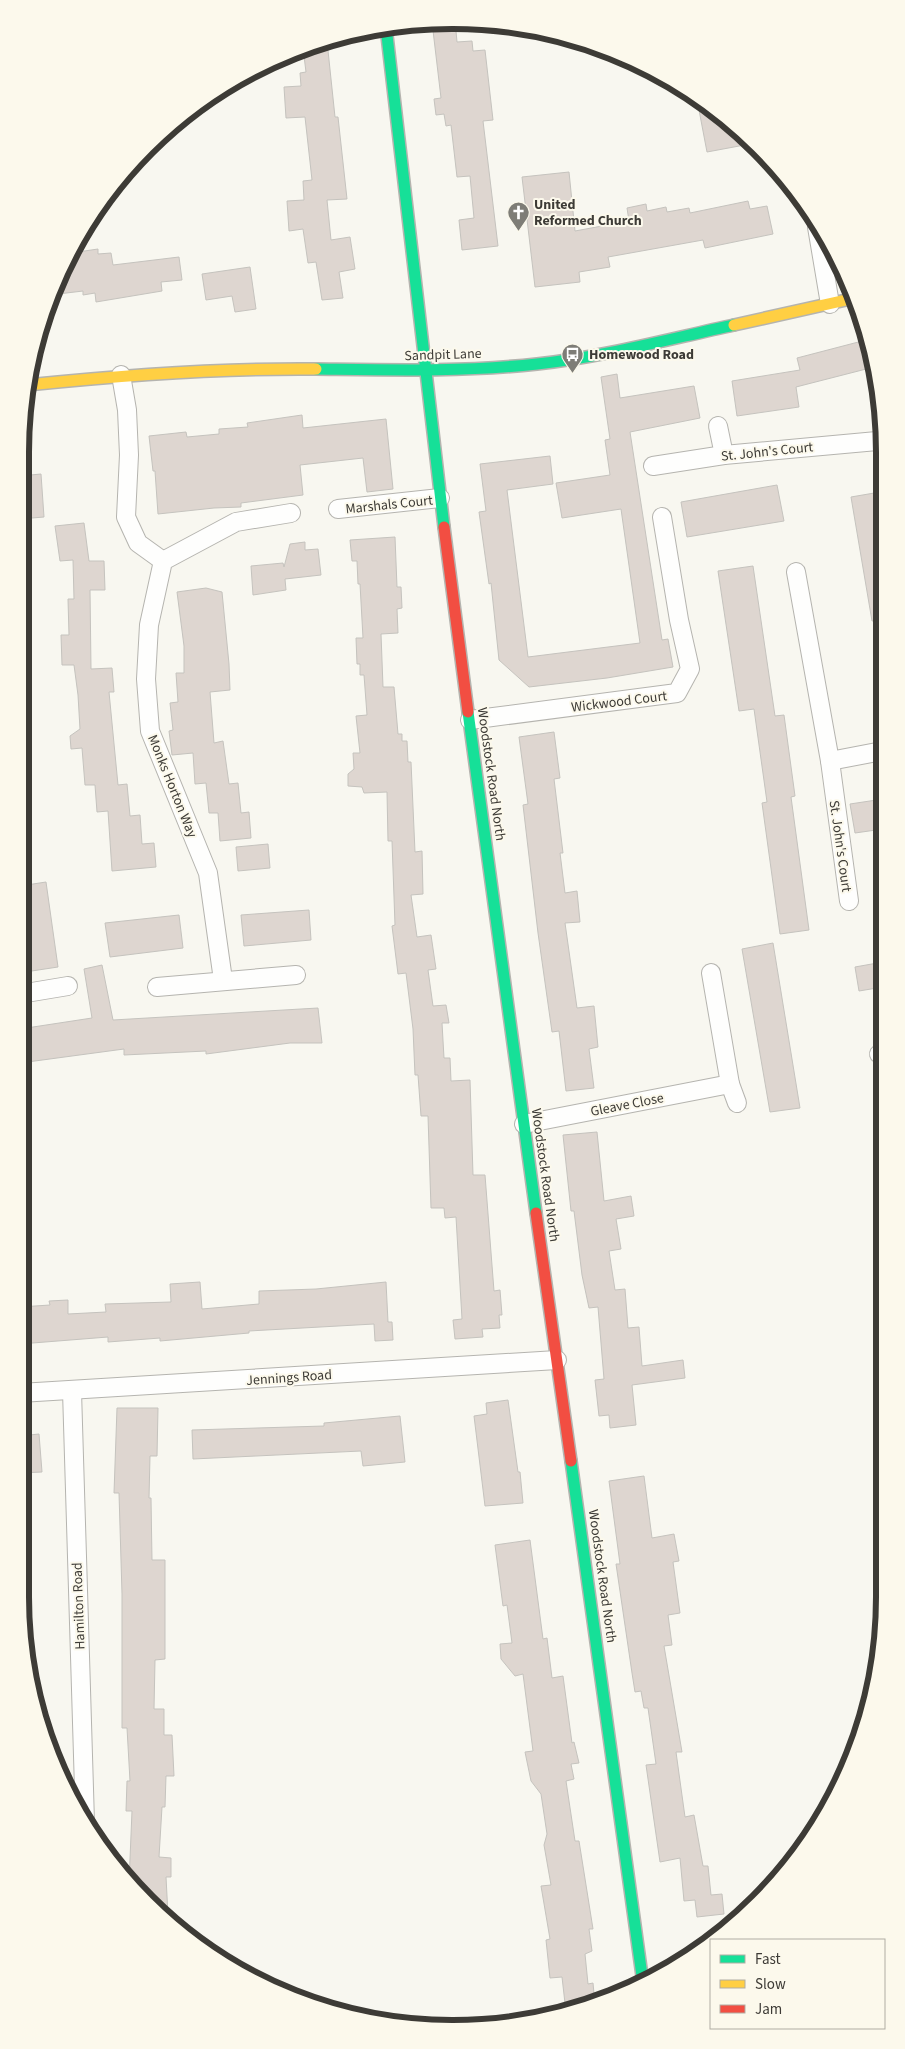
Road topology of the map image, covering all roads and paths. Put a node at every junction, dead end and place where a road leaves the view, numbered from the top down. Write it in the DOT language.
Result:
graph roads {
  1 [pos="387,34"];
  2 [pos="820,242"];
  3 [pos="848,300"];
  4 [pos="830,304"];
  5 [pos="425,371"];
  6 [pos="122,375"];
  7 [pos="34,384"];
  8 [pos="718,426"];
  9 [pos="876,441"];
  10 [pos="724,454"];
  11 [pos="653,466"];
  12 [pos="440,498"];
  13 [pos="338,509"];
  14 [pos="291,513"];
  15 [pos="662,517"];
  16 [pos="163,561"];
  17 [pos="796,572"];
  18 [pos="470,720"];
  19 [pos="876,752"];
  20 [pos="830,761"];
  21 [pos="849,901"];
  22 [pos="711,974"];
  23 [pos="296,975"];
  24 [pos="223,980"];
  25 [pos="68,986"];
  26 [pos="157,987"];
  27 [pos="29,992"];
  28 [pos="730,1084"];
  29 [pos="737,1103"];
  30 [pos="524,1124"];
  31 [pos="557,1360"];
  32 [pos="72,1390"];
  33 [pos="29,1392"];
  34 [pos="85,1805"];
  35 [pos="642,1976"];
  1 -- 5 [label="street"];
  2 -- 4 [label="street"];
  3 -- 4 [label="street, Sandpit Lane"];
  4 -- 5 [label="street, Sandpit Lane"];
  5 -- 6 [label="street, Sandpit Lane"];
  5 -- 12 [label="street, Woodstock Road North"];
  6 -- 7 [label="street, Sandpit Lane"];
  6 -- 16 [label="street"];
  8 -- 10 [label="street"];
  9 -- 10 [label="street, St. John's Court"];
  10 -- 11 [label="street, St. John's Court"];
  12 -- 13 [label="street, Marshals Court"];
  12 -- 18 [label="street, Woodstock Road North"];
  14 -- 16 [label="street"];
  15 -- 18 [label="street, Wickwood Court"];
  16 -- 24 [label="street, Monks Horton Way"];
  17 -- 20 [label="street, St. John's Court"];
  18 -- 30 [label="street, Woodstock Road North"];
  19 -- 20 [label="street"];
  20 -- 21 [label="street, St. John's Court"];
  22 -- 28 [label="street"];
  23 -- 24 [label="street"];
  24 -- 26 [label="street"];
  25 -- 27 [label="street"];
  28 -- 29 [label="street"];
  28 -- 30 [label="street, Gleave Close"];
  30 -- 31 [label="street, Woodstock Road North"];
  31 -- 32 [label="street, Jennings Road"];
  31 -- 35 [label="street, Woodstock Road North"];
  32 -- 33 [label="street, Jennings Road"];
  32 -- 34 [label="street, Hamilton Road"];
}
